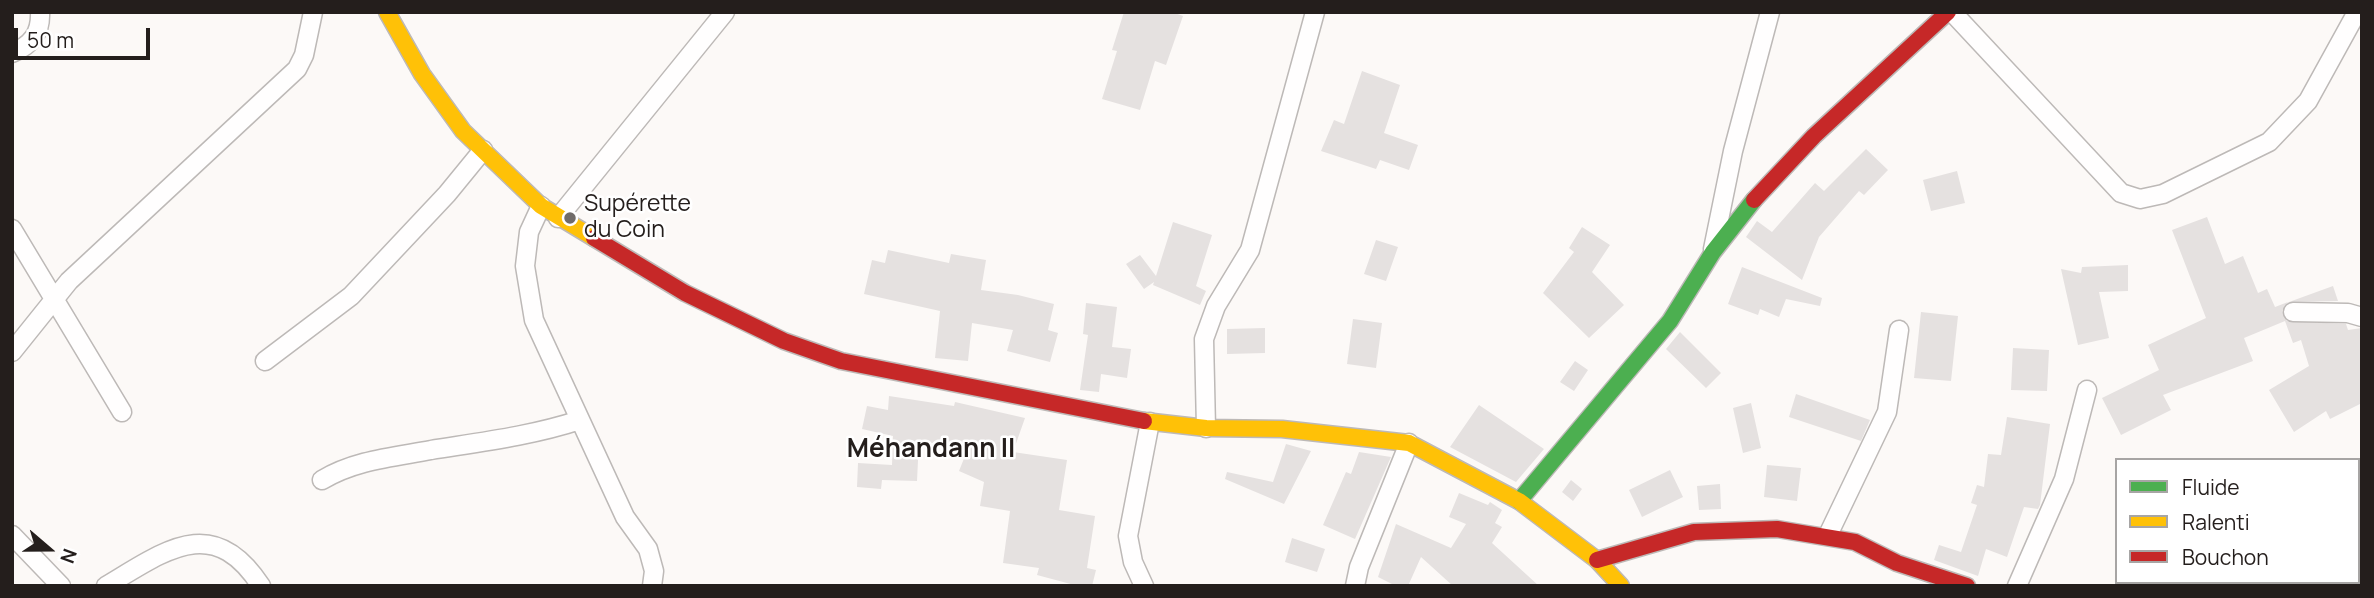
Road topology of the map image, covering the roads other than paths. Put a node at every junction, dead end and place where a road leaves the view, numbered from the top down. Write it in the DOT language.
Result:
graph roads {
  1 [pos="40,12"];
  2 [pos="313,12"];
  3 [pos="387,12"];
  4 [pos="725,12"];
  5 [pos="1315,12"];
  6 [pos="1950,12"];
  7 [pos="2357,12"];
  8 [pos="1768,14"];
  9 [pos="12,52"];
  10 [pos="483,150"];
  11 [pos="541,206"];
  12 [pos="558,218"];
  13 [pos="12,229"];
  14 [pos="1713,252"];
  15 [pos="53,300"];
  16 [pos="2293,312"];
  17 [pos="2362,317"];
  18 [pos="1899,330"];
  19 [pos="12,352"];
  20 [pos="265,360"];
  21 [pos="2087,390"];
  22 [pos="122,412"];
  23 [pos="580,419"];
  24 [pos="1150,422"];
  25 [pos="1206,428"];
  26 [pos="1409,443"];
  27 [pos="322,480"];
  28 [pos="1518,501"];
  29 [pos="12,535"];
  30 [pos="1828,535"];
  31 [pos="1597,561"];
  32 [pos="61,586"];
  33 [pos="106,586"];
  34 [pos="261,586"];
  35 [pos="652,586"];
  36 [pos="1144,586"];
  37 [pos="1355,586"];
  38 [pos="1621,586"];
  39 [pos="1967,586"];
  40 [pos="2017,586"];
  1 -- 9 [label="street"];
  2 -- 15 [label="street"];
  3 -- 10 [label="street"];
  4 -- 12 [label="street"];
  5 -- 25 [label="street"];
  6 -- 7 [label="street"];
  6 -- 14 [label="street"];
  8 -- 14 [label="street"];
  10 -- 11 [label="street"];
  10 -- 20 [label="street"];
  11 -- 12 [label="street"];
  11 -- 23 [label="street"];
  12 -- 24 [label="street"];
  13 -- 15 [label="street"];
  14 -- 28 [label="street"];
  15 -- 19 [label="street"];
  15 -- 22 [label="street"];
  16 -- 17 [label="street"];
  18 -- 30 [label="street"];
  21 -- 40 [label="street"];
  23 -- 27 [label="street"];
  23 -- 35 [label="street"];
  24 -- 25 [label="street"];
  24 -- 36 [label="street"];
  25 -- 26 [label="street"];
  26 -- 28 [label="street"];
  26 -- 37 [label="street"];
  28 -- 31 [label="street"];
  29 -- 32 [label="street"];
  30 -- 31 [label="street"];
  30 -- 39 [label="street"];
  31 -- 38 [label="street"];
  33 -- 34 [label="street"];
}
